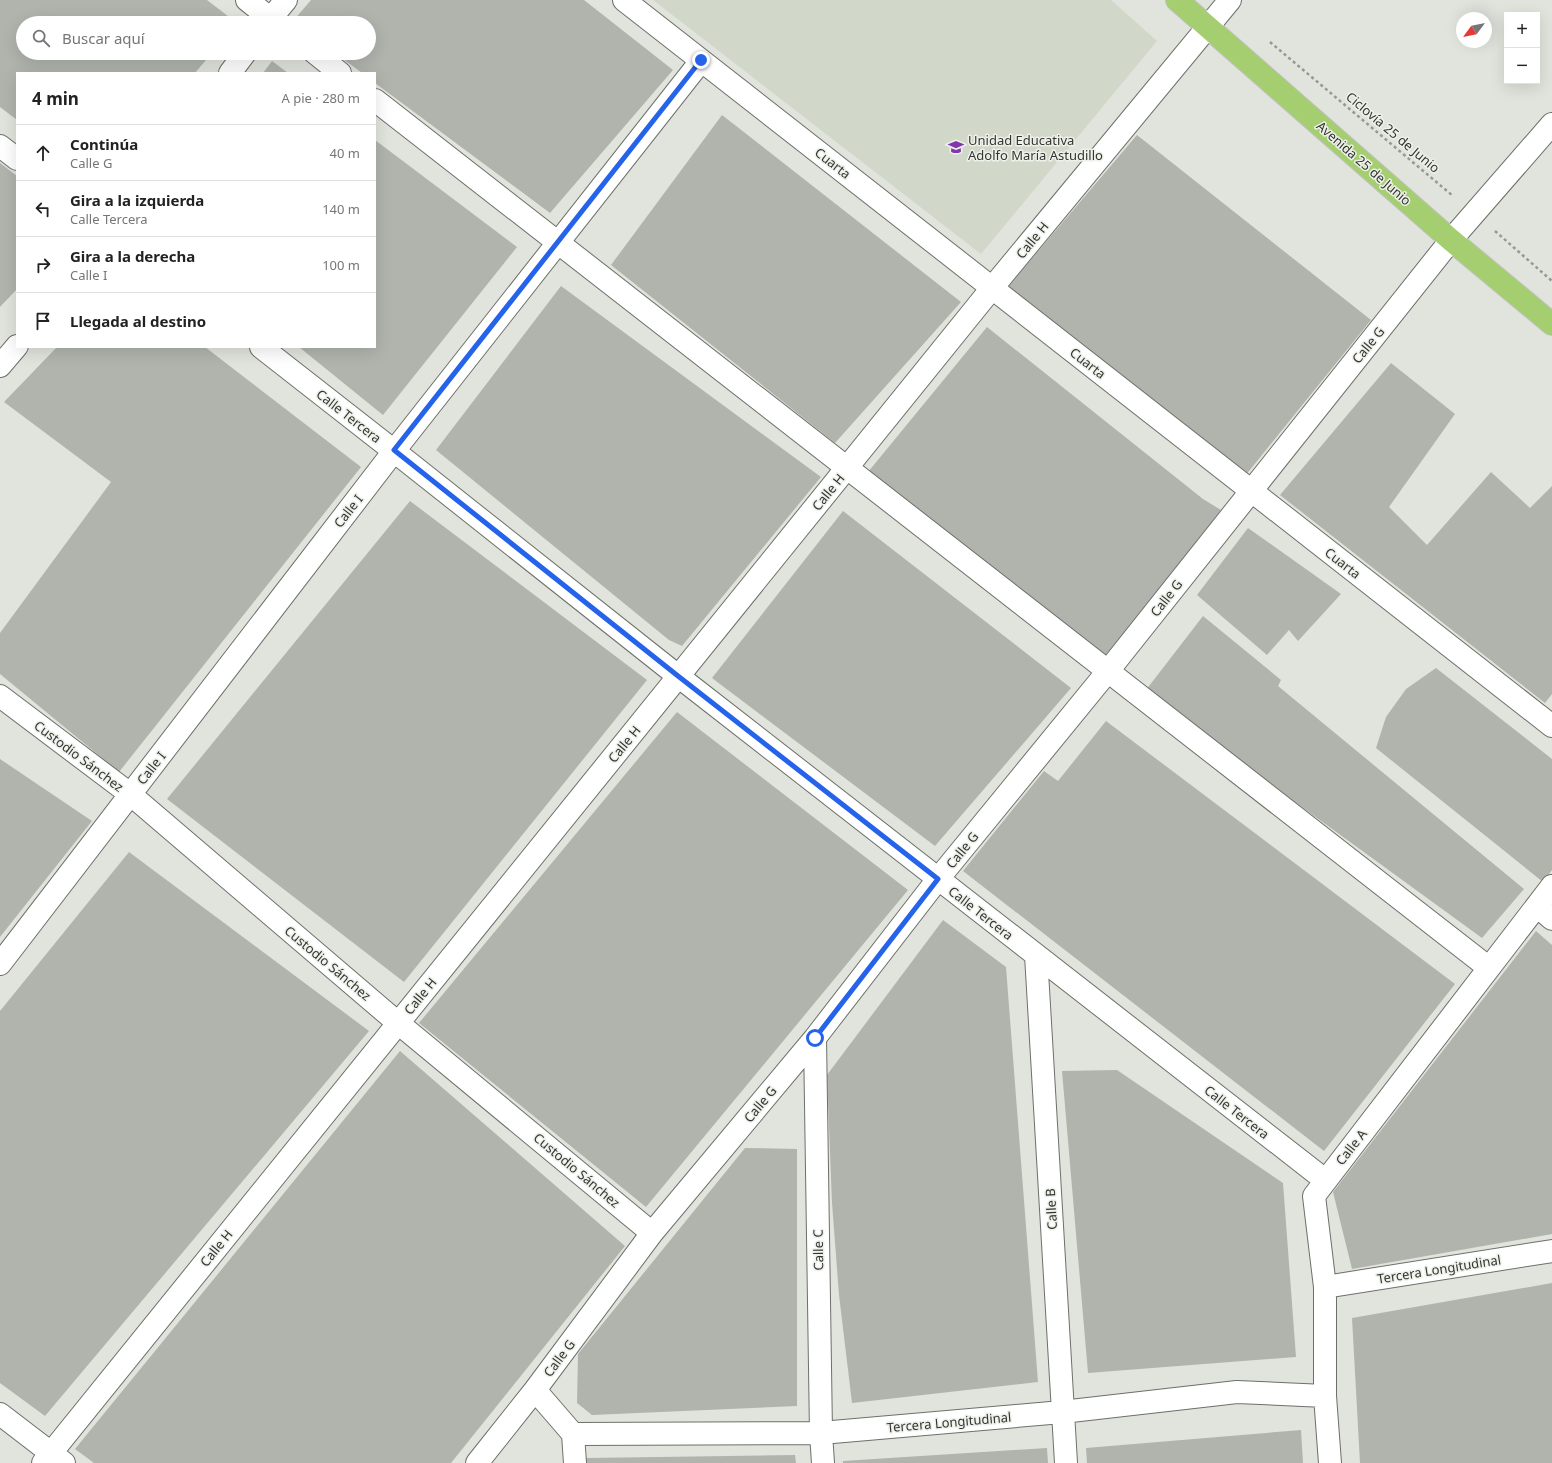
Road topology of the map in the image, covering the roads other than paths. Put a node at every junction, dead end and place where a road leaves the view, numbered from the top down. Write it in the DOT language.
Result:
graph roads {
  1 [pos="247,0"];
  2 [pos="286,0"];
  3 [pos="624,0"];
  4 [pos="1177,0"];
  5 [pos="1230,0"];
  6 [pos="264,16"];
  7 [pos="275,16"];
  8 [pos="1207,26"];
  9 [pos="240,60"];
  10 [pos="324,60"];
  11 [pos="701,60"];
  12 [pos="231,72"];
  13 [pos="339,72"];
  14 [pos="376,101"];
  15 [pos="1552,124"];
  16 [pos="0,146"];
  17 [pos="16,158"];
  18 [pos="1451,240"];
  19 [pos="558,242"];
  20 [pos="992,288"];
  21 [pos="1552,324"];
  22 [pos="16,347"];
  23 [pos="262,348"];
  24 [pos="0,366"];
  25 [pos="394,450"];
  26 [pos="847,468"];
  27 [pos="1251,491"];
  28 [pos="1108,671"];
  29 [pos="678,676"];
  30 [pos="0,696"];
  31 [pos="1552,726"];
  32 [pos="130,794"];
  33 [pos="938,879"];
  34 [pos="1552,886"];
  35 [pos="1544,912"];
  36 [pos="1036,955"];
  37 [pos="0,964"];
  38 [pos="1489,968"];
  39 [pos="398,1023"];
  40 [pos="815,1038"];
  41 [pos="1325,1180"];
  42 [pos="652,1233"];
  43 [pos="1552,1251"];
  44 [pos="1326,1287"];
  45 [pos="535,1390"];
  46 [pos="1325,1396"];
  47 [pos="1062,1412"];
  48 [pos="0,1414"];
  49 [pos="821,1433"];
  50 [pos="573,1434"];
  51 [pos="52,1460"];
  52 [pos="477,1463"];
  53 [pos="575,1463"];
  54 [pos="823,1463"];
  55 [pos="1066,1463"];
  56 [pos="1330,1463"];
  1 -- 6 [label="street"];
  2 -- 7 [label="street"];
  3 -- 11 [label="street, Cuarta"];
  4 -- 8 [label="highway, Avenida 25 de Junio"];
  5 -- 8 [label="street, Calle H"];
  8 -- 18 [label="highway, Avenida 25 de Junio"];
  8 -- 20 [label="street, Calle H"];
  9 -- 12 [label="street"];
  10 -- 13 [label="street"];
  11 -- 19 [label="street, Calle I"];
  11 -- 20 [label="street, Cuarta"];
  14 -- 19 [label="street"];
  15 -- 18 [label="street, Calle G"];
  16 -- 17 [label="street"];
  18 -- 21 [label="highway, Avenida 25 de Junio"];
  18 -- 27 [label="street, Calle G"];
  19 -- 25 [label="street, Calle I"];
  19 -- 26 [label="street"];
  20 -- 26 [label="street, Calle H"];
  20 -- 27 [label="street, Cuarta"];
  22 -- 24 [label="street"];
  23 -- 25 [label="street, Calle Tercera"];
  25 -- 29 [label="street, Calle Tercera"];
  25 -- 32 [label="street, Calle I"];
  26 -- 28 [label="street"];
  26 -- 29 [label="street, Calle H"];
  27 -- 28 [label="street, Calle G"];
  27 -- 31 [label="street, Cuarta"];
  28 -- 33 [label="street, Calle G"];
  28 -- 38 [label="street"];
  29 -- 33 [label="street, Calle Tercera"];
  29 -- 39 [label="street, Calle H"];
  30 -- 32 [label="street, Custodio Sánchez"];
  32 -- 37 [label="street, Calle I"];
  32 -- 39 [label="street, Custodio Sánchez"];
  33 -- 36 [label="street, Calle Tercera"];
  33 -- 40 [label="street, Calle G"];
  34 -- 35 [label="street, Calle A"];
  35 -- 38 [label="street, Calle A"];
  36 -- 41 [label="street, Calle Tercera"];
  36 -- 47 [label="street, Calle B"];
  38 -- 41 [label="street, Calle A"];
  39 -- 42 [label="street, Custodio Sánchez"];
  39 -- 51 [label="street, Calle H"];
  40 -- 42 [label="street, Calle G"];
  40 -- 49 [label="street, Calle C"];
  41 -- 44 [label="street, Calle A"];
  42 -- 45 [label="street, Calle G"];
  43 -- 44 [label="street, Tercera Longitudinal"];
  44 -- 46 [label="street, Calle A"];
  45 -- 50 [label="street"];
  45 -- 52 [label="street, Calle G"];
  46 -- 47 [label="street, Tercera Longitudinal"];
  46 -- 56 [label="street, Calle A"];
  47 -- 49 [label="street, Tercera Longitudinal"];
  47 -- 55 [label="street, Calle B"];
  48 -- 51 [label="street"];
  49 -- 50 [label="street, Tercera Longitudinal"];
  49 -- 54 [label="street, Calle C"];
  50 -- 53 [label="street"];
}
